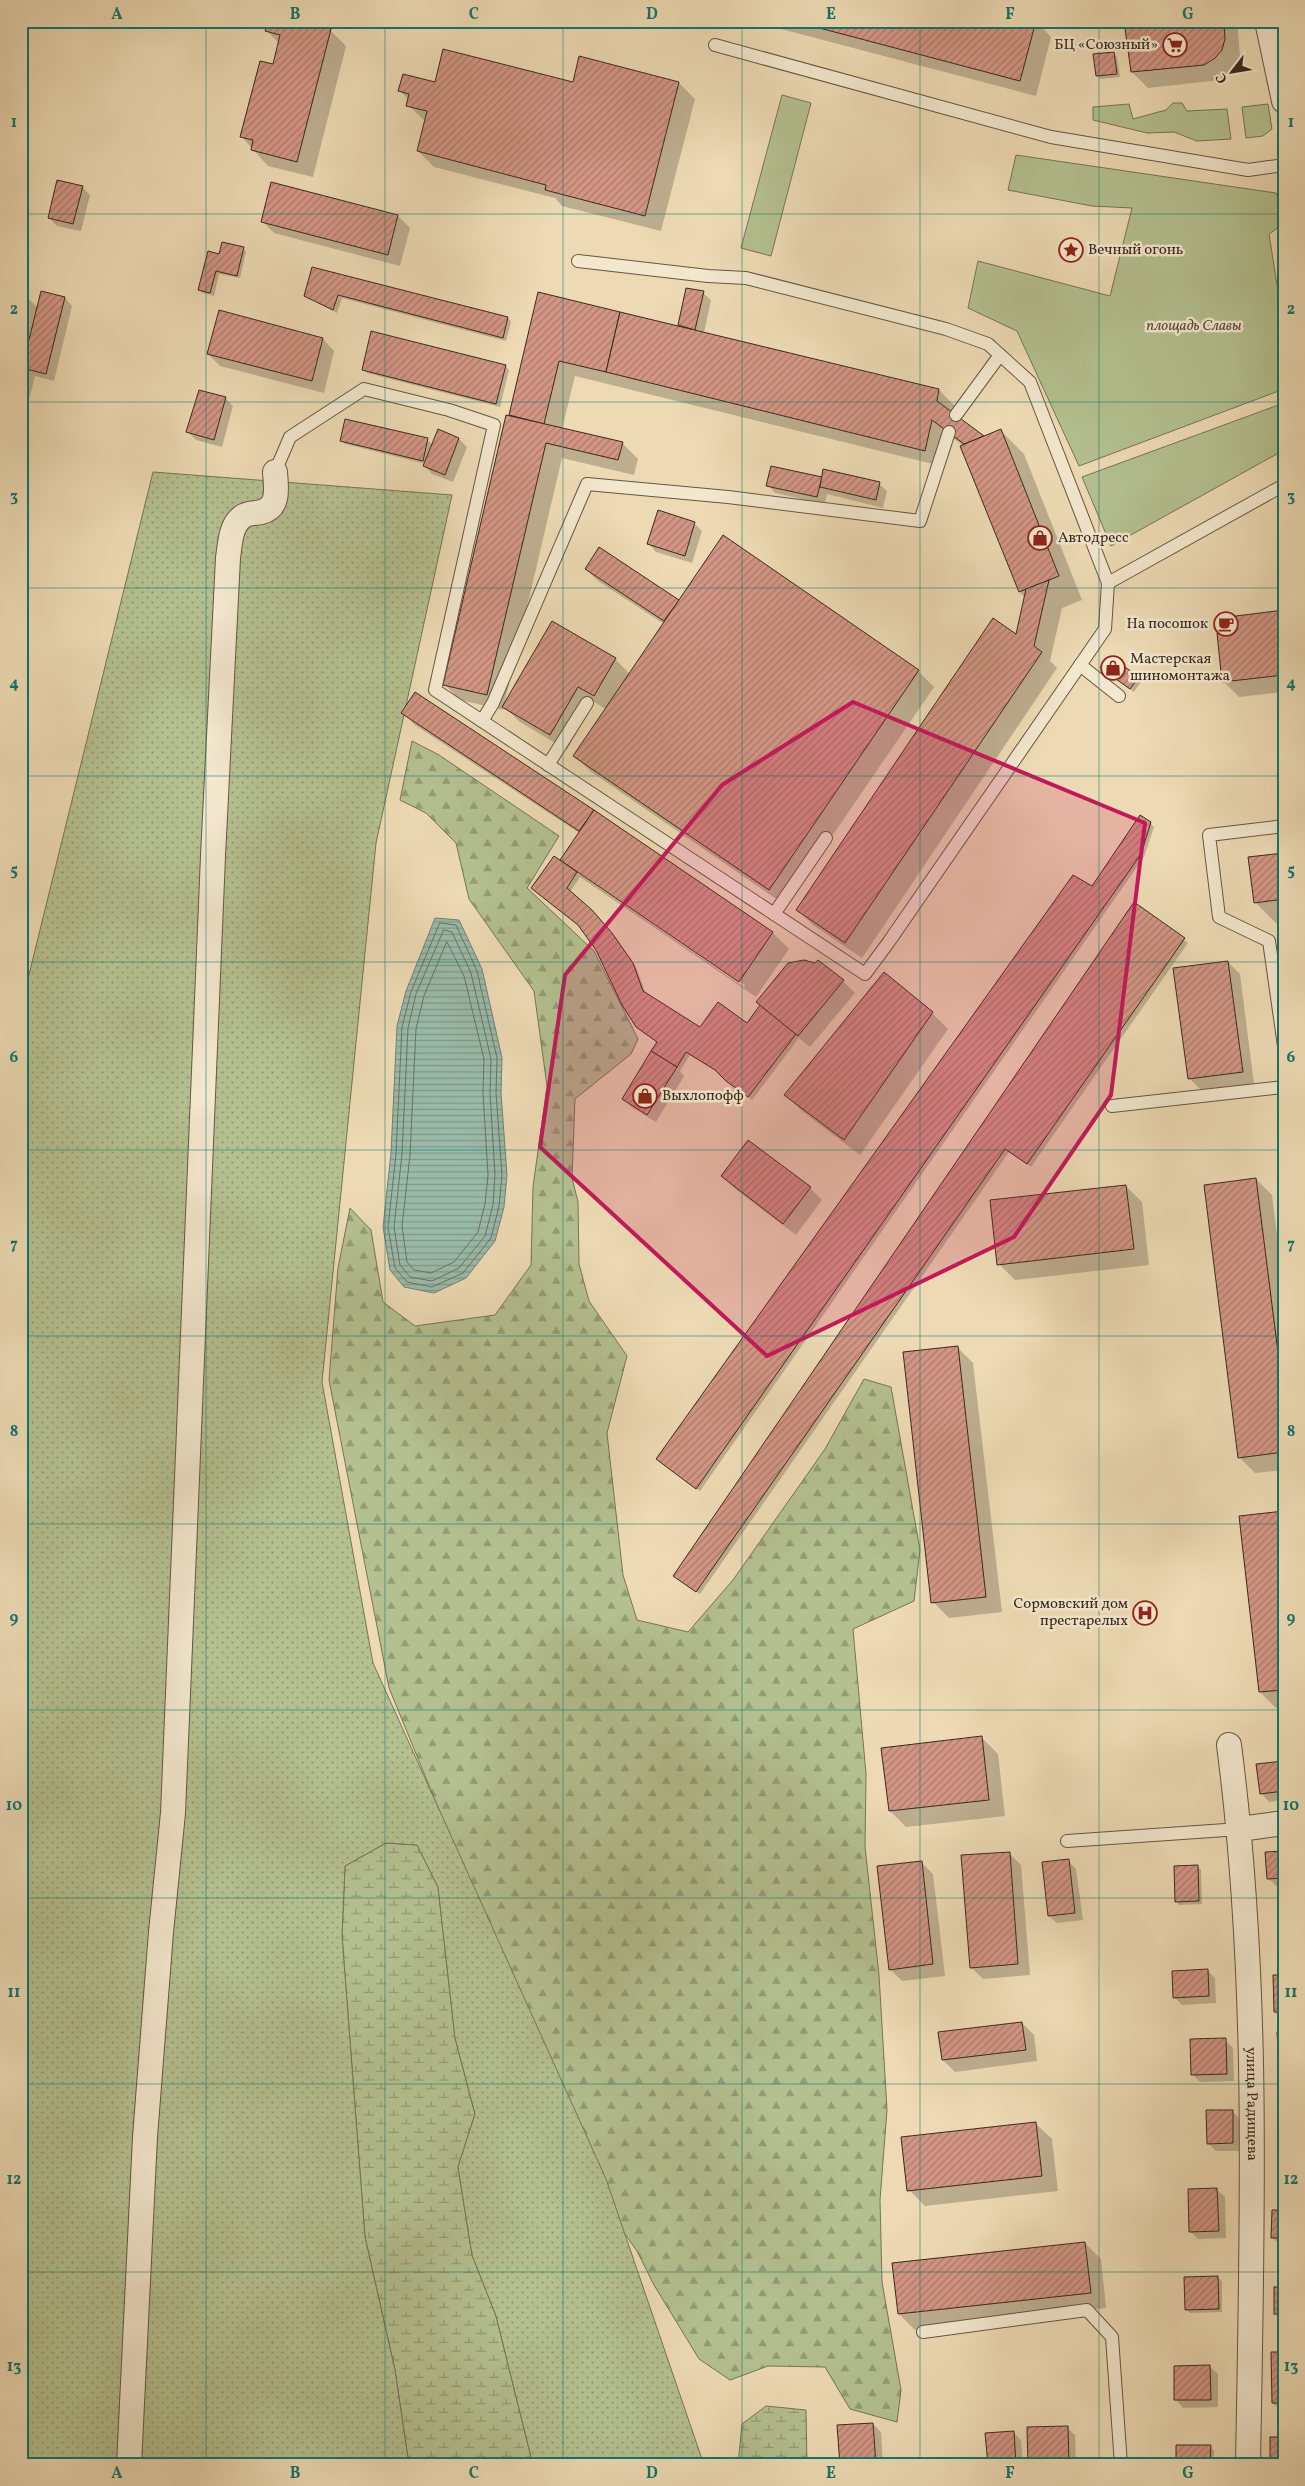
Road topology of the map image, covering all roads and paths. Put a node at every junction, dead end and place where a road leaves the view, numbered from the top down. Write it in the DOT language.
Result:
graph roads {
  1 [pos="1267,21"];
  2 [pos="715,45"];
  3 [pos="1284,101"];
  4 [pos="1284,165"];
  5 [pos="578,262"];
  6 [pos="1000,354"];
  7 [pos="956,416"];
  8 [pos="948,432"];
  9 [pos="275,472"];
  10 [pos="1284,485"];
  11 [pos="1108,583"];
  12 [pos="1080,665"];
  13 [pos="1119,696"];
  14 [pos="587,703"];
  15 [pos="482,721"];
  16 [pos="548,765"];
  17 [pos="1284,826"];
  18 [pos="826,838"];
  19 [pos="774,914"];
  20 [pos="1284,1046"];
  21 [pos="1284,1087"];
  22 [pos="1112,1106"];
  23 [pos="1229,1745"];
  24 [pos="1284,1823"];
  25 [pos="1240,1829"];
  26 [pos="1066,1841"];
  27 [pos="923,2332"];
  28 [pos="129,2465"];
  29 [pos="1121,2465"];
  30 [pos="1248,2465"];
  1 -- 3 [label="street"];
  2 -- 4 [label="lane"];
  5 -- 6 [label="lane"];
  6 -- 7 [label="lane"];
  6 -- 11 [label="lane"];
  8 -- 15 [label="lane"];
  9 -- 15 [label="lane"];
  9 -- 28 [label="street"];
  10 -- 11 [label="lane"];
  11 -- 12 [label="lane"];
  12 -- 13 [label="lane"];
  12 -- 19 [label="lane"];
  14 -- 16 [label="lane"];
  15 -- 16 [label="lane"];
  16 -- 19 [label="lane"];
  17 -- 20 [label="lane"];
  18 -- 19 [label="lane"];
  21 -- 22 [label="lane"];
  23 -- 25 [label="street, улица Радищева"];
  24 -- 25 [label="street"];
  25 -- 26 [label="lane"];
  25 -- 30 [label="street, улица Радищева"];
  27 -- 29 [label="lane"];
}
